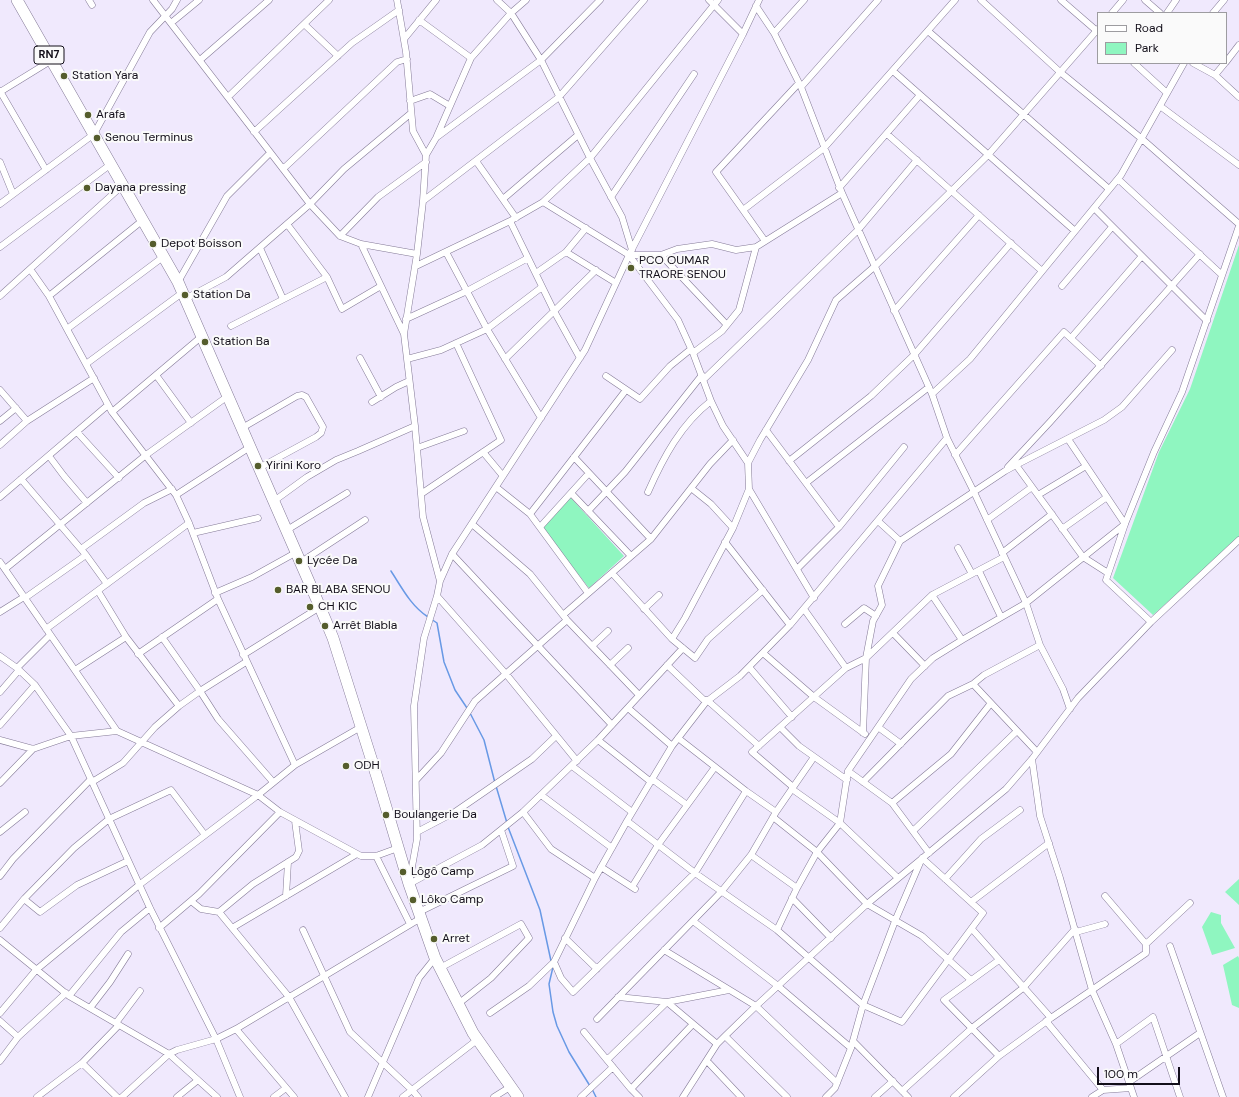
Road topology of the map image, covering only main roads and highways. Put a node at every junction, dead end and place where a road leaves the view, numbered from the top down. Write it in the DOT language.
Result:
graph roads {
  1 [pos="17,0"];
  2 [pos="518,1097"];
  1 -- 2 [label="highway, RN7"];
}
